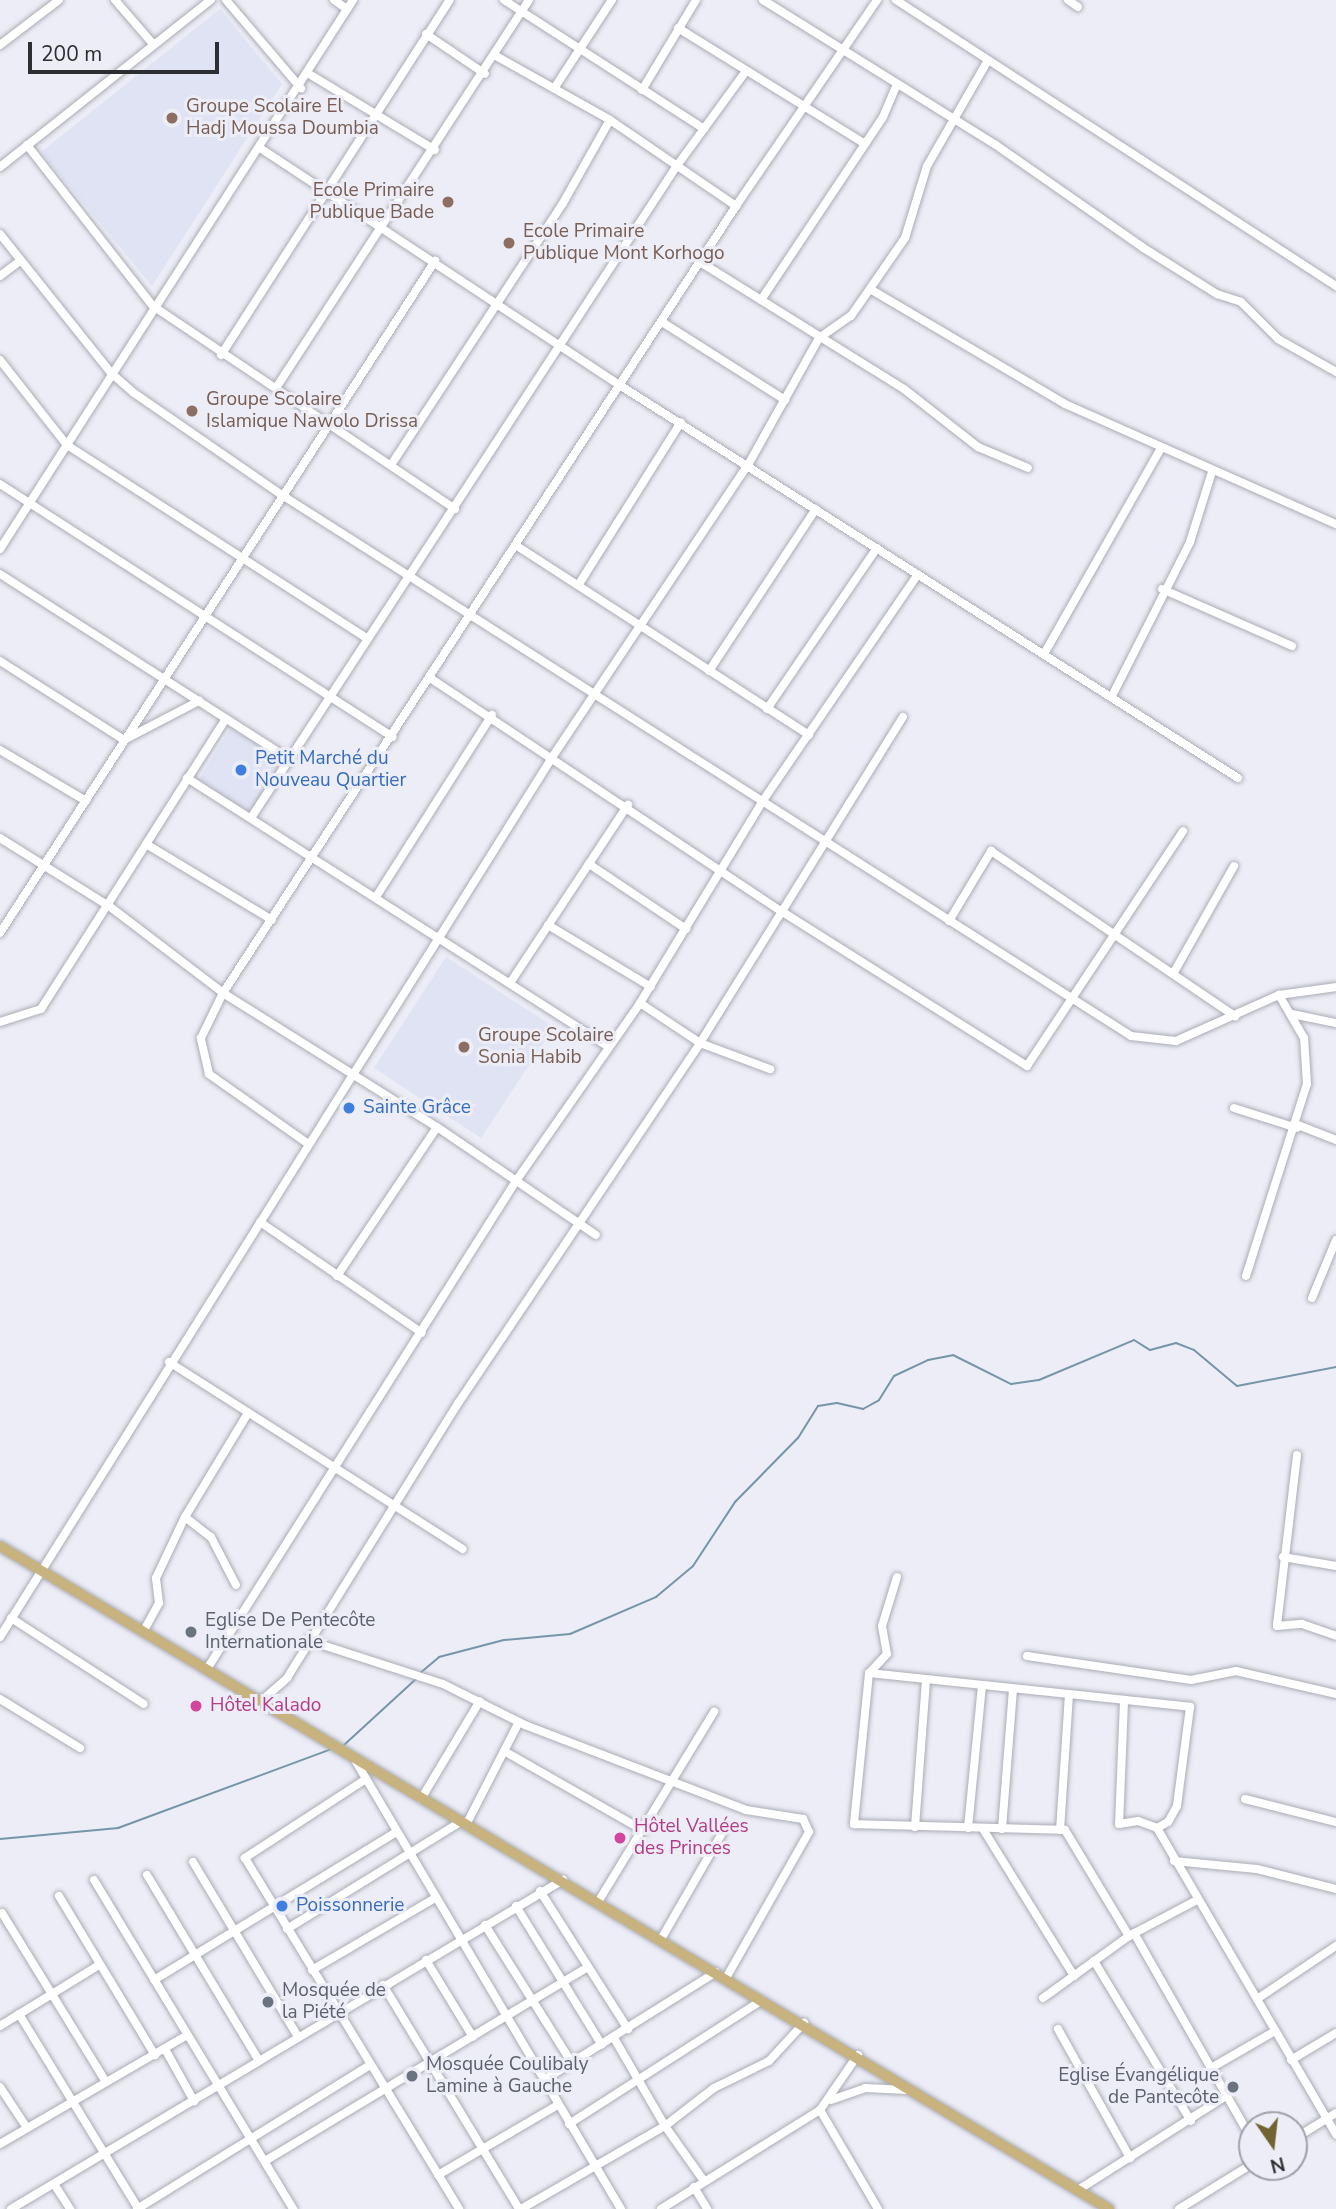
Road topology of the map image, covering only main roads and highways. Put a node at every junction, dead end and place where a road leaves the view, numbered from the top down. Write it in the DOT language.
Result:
graph roads {
  1 [pos="0,1546"];
  2 [pos="1109,2209"];
  1 -- 2 [label="main road"];
}
